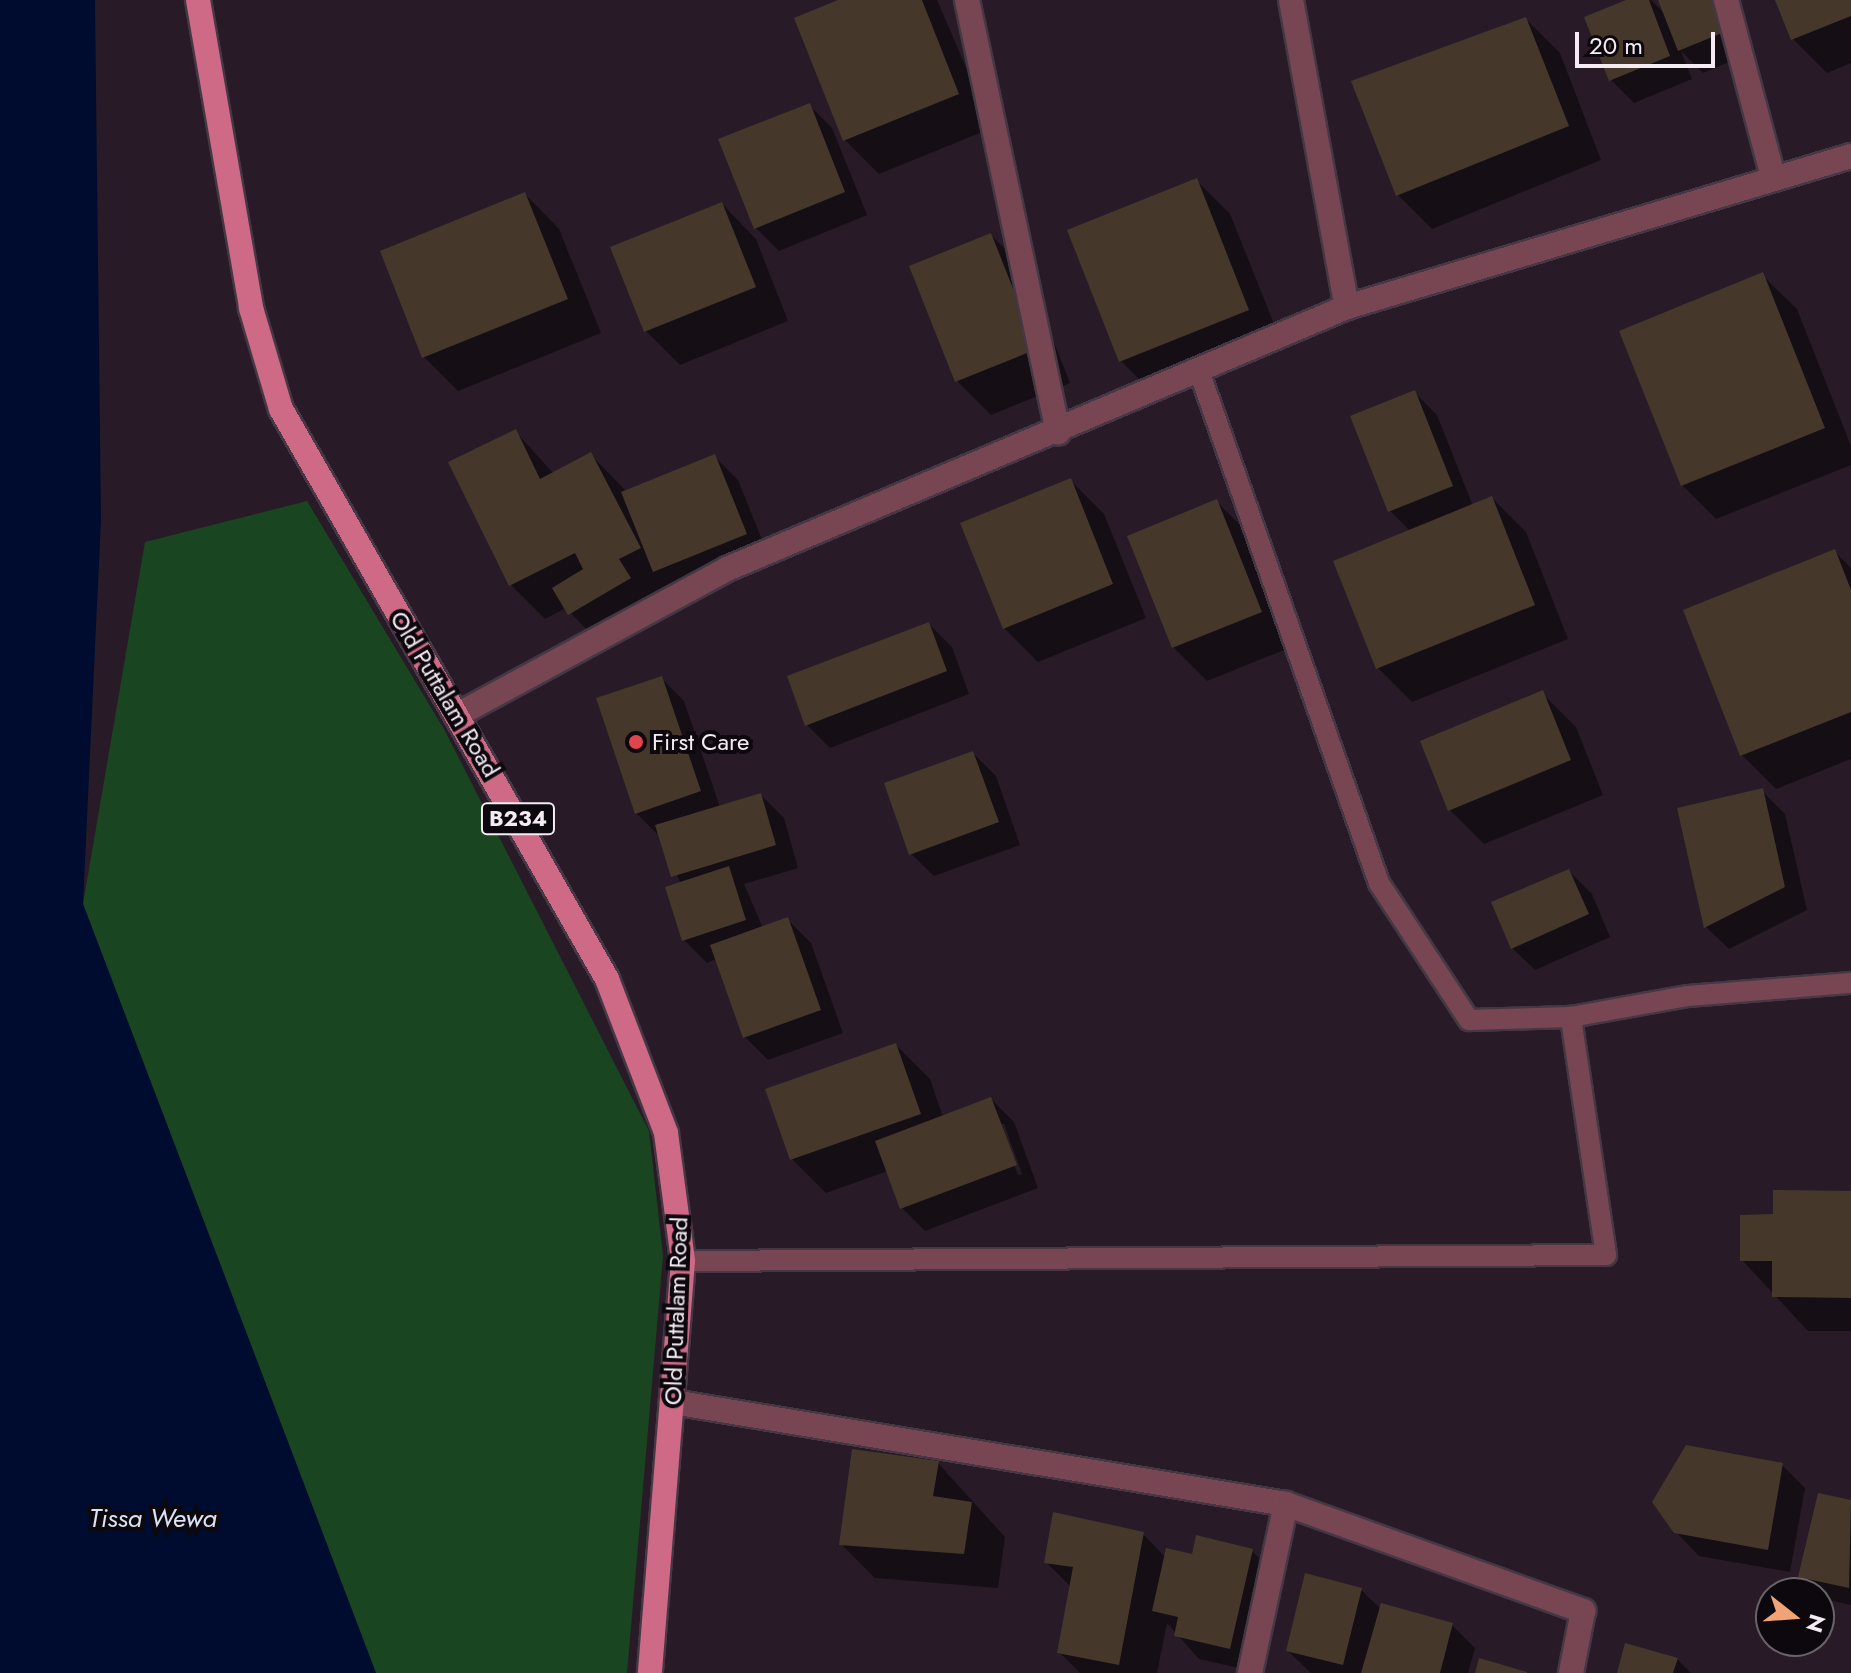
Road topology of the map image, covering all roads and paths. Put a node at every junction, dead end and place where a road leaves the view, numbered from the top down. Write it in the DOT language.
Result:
graph roads {
  1 [pos="198,0"];
  2 [pos="967,0"];
  3 [pos="1291,0"];
  4 [pos="1726,0"];
  5 [pos="1851,156"];
  6 [pos="1773,177"];
  7 [pos="1347,307"];
  8 [pos="1199,371"];
  9 [pos="1058,433"];
  10 [pos="459,714"];
  11 [pos="1851,983"];
  12 [pos="1571,1017"];
  13 [pos="683,1261"];
  14 [pos="673,1402"];
  15 [pos="1286,1504"];
  16 [pos="650,1673"];
  17 [pos="1250,1673"];
  18 [pos="1571,1673"];
  1 -- 10 [label="main road, Old Puttalam Road / B234"];
  2 -- 9 [label="street"];
  3 -- 7 [label="street"];
  4 -- 6 [label="street"];
  5 -- 6 [label="street"];
  6 -- 7 [label="street"];
  7 -- 8 [label="street"];
  8 -- 9 [label="street"];
  8 -- 12 [label="lane"];
  9 -- 10 [label="street"];
  10 -- 13 [label="main road, Old Puttalam Road / B234"];
  11 -- 12 [label="lane"];
  12 -- 13 [label="lane"];
  13 -- 14 [label="main road, Old Puttalam Road / B234"];
  14 -- 15 [label="street"];
  14 -- 16 [label="main road, Old Puttalam Road / B234"];
  15 -- 17 [label="street"];
  15 -- 18 [label="street"];
}
